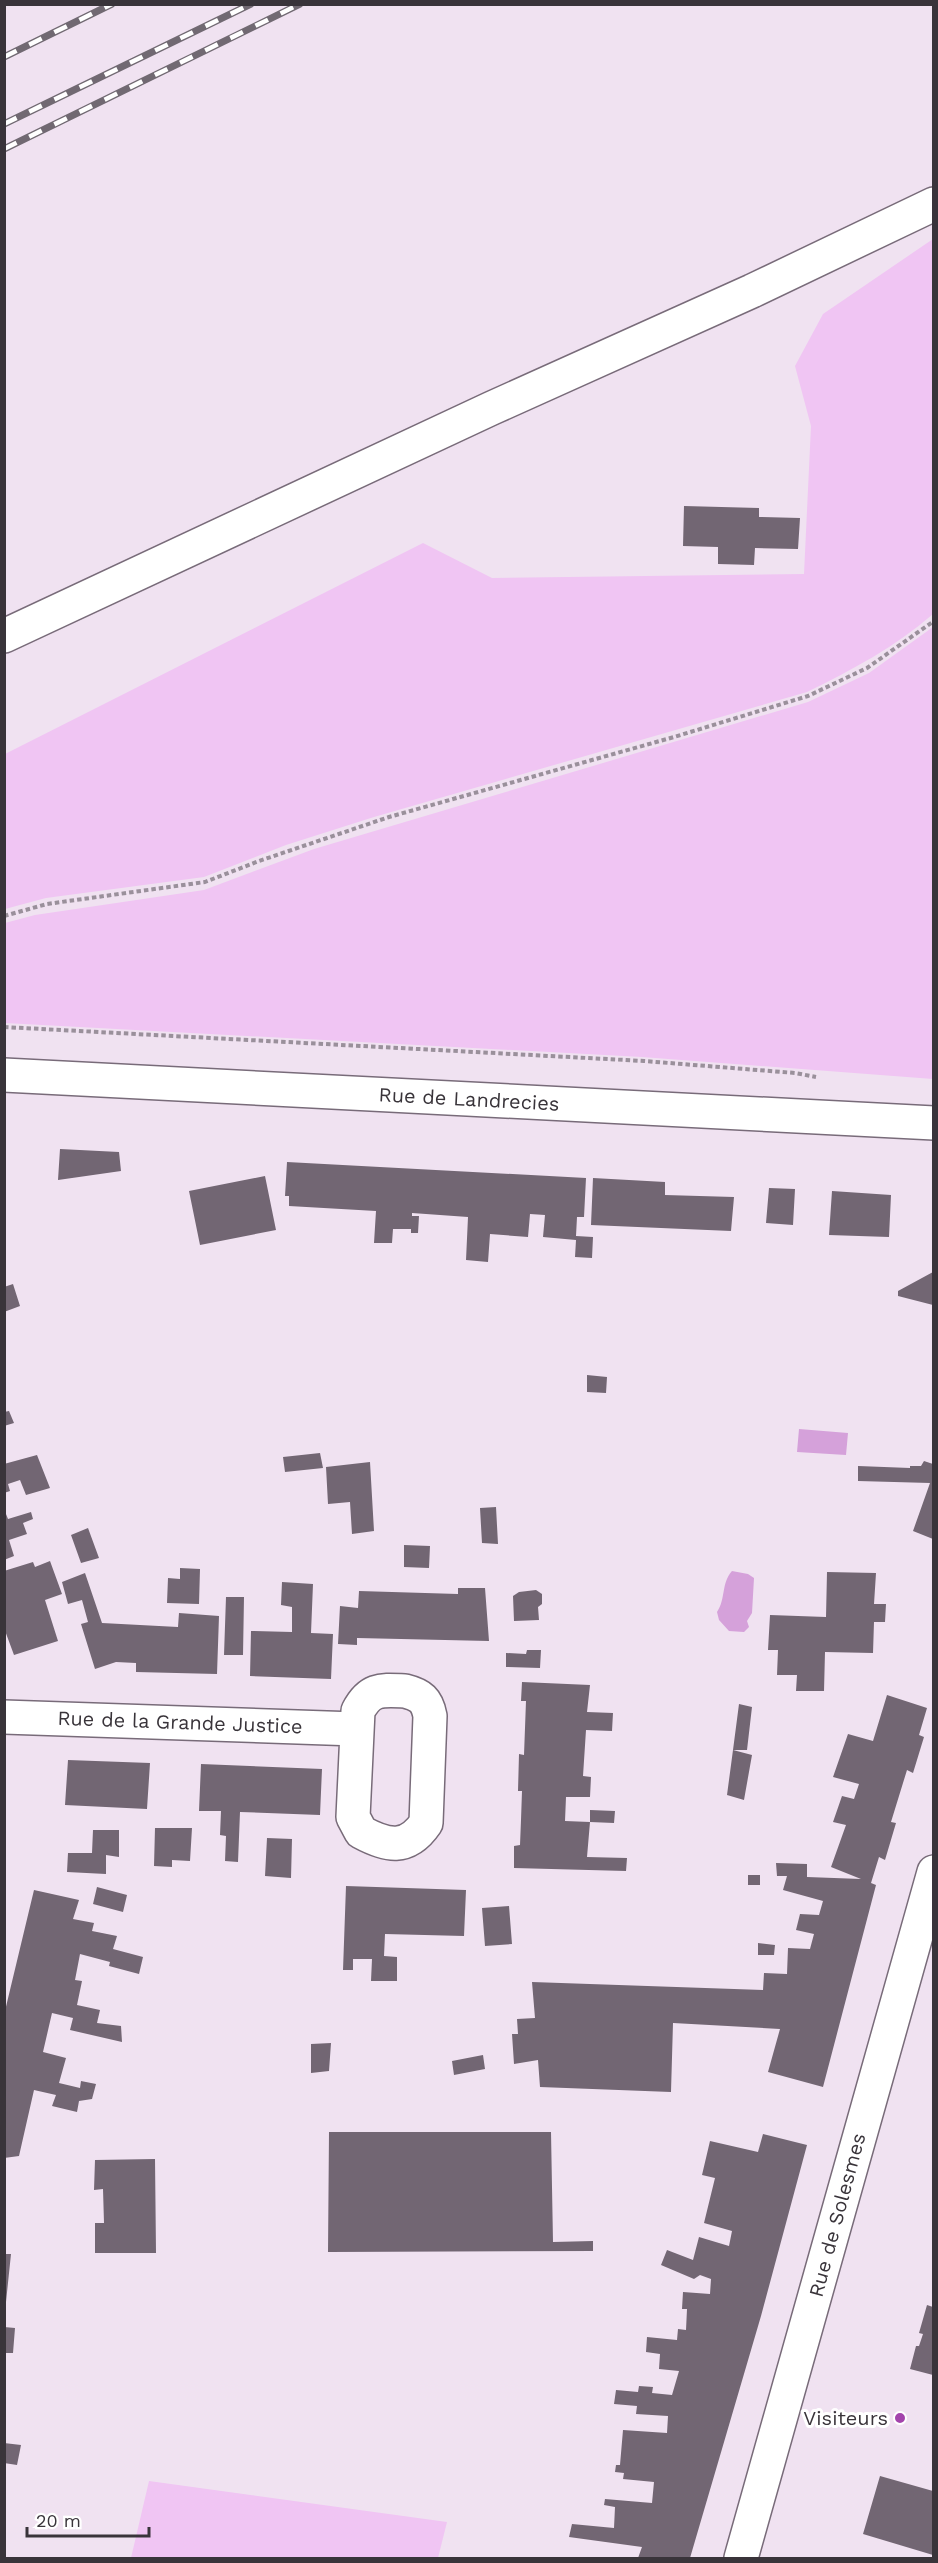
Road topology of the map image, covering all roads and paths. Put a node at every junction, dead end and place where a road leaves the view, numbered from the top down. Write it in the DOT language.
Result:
graph roads {
  1 [pos="933,204"];
  2 [pos="933,621"];
  3 [pos="4,636"];
  4 [pos="4,916"];
  5 [pos="4,1027"];
  6 [pos="4,1075"];
  7 [pos="819,1078"];
  8 [pos="933,1123"];
  9 [pos="4,1717"];
  10 [pos="356,1729"];
  11 [pos="933,1872"];
  12 [pos="928,1909"];
  13 [pos="741,2559"];
  1 -- 3 [label="main road"];
  2 -- 4 [label="path"];
  5 -- 7 [label="path"];
  6 -- 8 [label="main road, Rue de Landrecies"];
  9 -- 10 [label="main road, Rue de la Grande Justice"];
  11 -- 12 [label="main road, Rue de Solesmes"];
  12 -- 13 [label="main road, Rue de Solesmes"];
}
